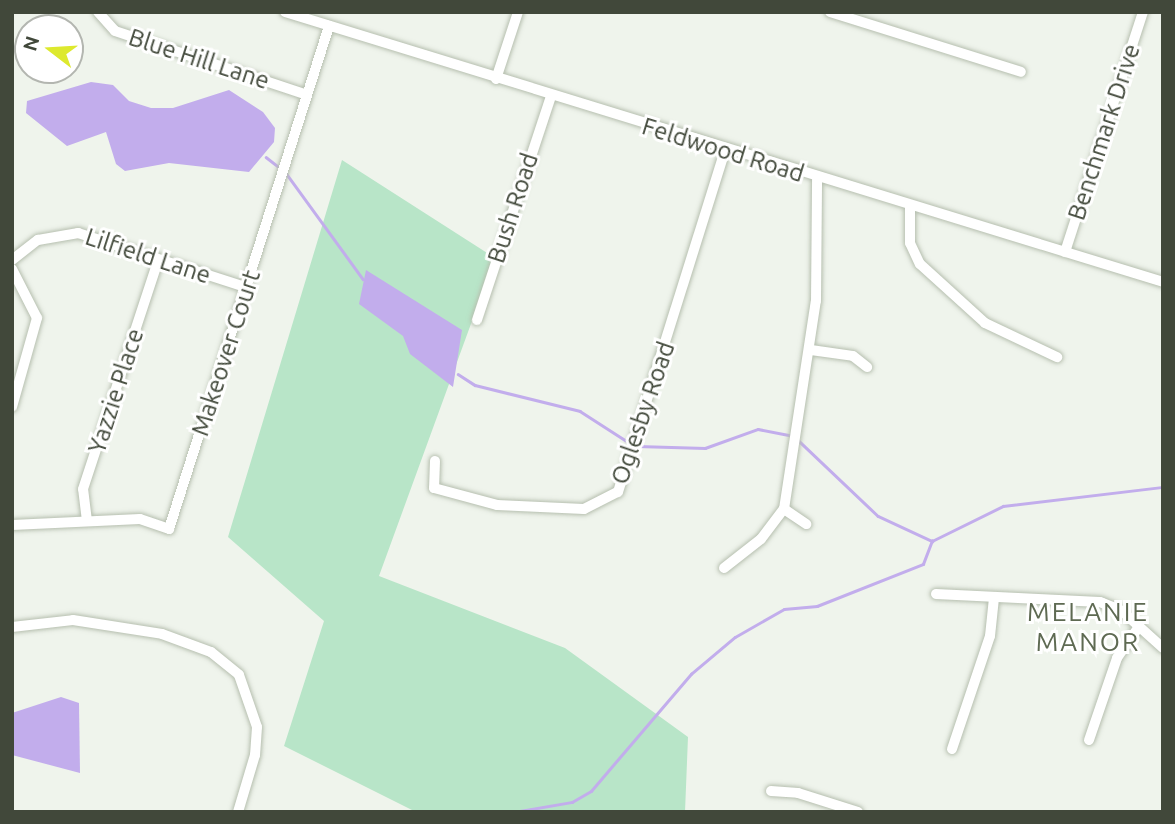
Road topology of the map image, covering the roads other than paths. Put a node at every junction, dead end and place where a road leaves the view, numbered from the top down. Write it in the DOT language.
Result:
graph roads {
  1 [pos="98,12"];
  2 [pos="285,12"];
  3 [pos="518,12"];
  4 [pos="830,12"];
  5 [pos="1143,12"];
  6 [pos="329,26"];
  7 [pos="1021,72"];
  8 [pos="496,79"];
  9 [pos="307,95"];
  10 [pos="551,96"];
  11 [pos="725,151"];
  12 [pos="817,179"];
  13 [pos="910,205"];
  14 [pos="1065,252"];
  15 [pos="12,260"];
  16 [pos="158,261"];
  17 [pos="12,269"];
  18 [pos="1163,282"];
  19 [pos="248,288"];
  20 [pos="477,320"];
  21 [pos="811,350"];
  22 [pos="1057,358"];
  23 [pos="867,367"];
  24 [pos="12,407"];
  25 [pos="435,461"];
  26 [pos="784,509"];
  27 [pos="87,521"];
  28 [pos="806,524"];
  29 [pos="12,525"];
  30 [pos="724,568"];
  31 [pos="936,594"];
  32 [pos="994,597"];
  33 [pos="12,627"];
  34 [pos="1139,627"];
  35 [pos="1163,649"];
  36 [pos="1089,740"];
  37 [pos="952,750"];
  38 [pos="771,791"];
  39 [pos="851,811"];
  40 [pos="238,812"];
  1 -- 9 [label="street, Blue Hill Lane"];
  2 -- 6 [label="street, Feldwood Road"];
  3 -- 8 [label="street"];
  4 -- 7 [label="street"];
  5 -- 14 [label="street, Benchmark Drive"];
  6 -- 8 [label="street, Feldwood Road"];
  6 -- 9 [label="street, Makeover Court"];
  8 -- 10 [label="street, Feldwood Road"];
  9 -- 19 [label="street, Makeover Court"];
  10 -- 11 [label="street, Feldwood Road"];
  10 -- 20 [label="street, Bush Road"];
  11 -- 12 [label="street, Feldwood Road"];
  11 -- 25 [label="street, Oglesby Road"];
  12 -- 13 [label="street, Feldwood Road"];
  12 -- 21 [label="street"];
  13 -- 14 [label="street, Feldwood Road"];
  13 -- 22 [label="street"];
  14 -- 18 [label="street, Feldwood Road"];
  15 -- 16 [label="street, Lilfield Lane"];
  16 -- 19 [label="street, Lilfield Lane"];
  16 -- 27 [label="street, Yazzie Place"];
  17 -- 24 [label="street"];
  19 -- 27 [label="street, Makeover Court"];
  21 -- 23 [label="street"];
  21 -- 26 [label="street"];
  26 -- 28 [label="street"];
  26 -- 30 [label="street"];
  27 -- 29 [label="street, Makeover Court"];
  31 -- 32 [label="street"];
  32 -- 34 [label="street"];
  32 -- 37 [label="street"];
  33 -- 40 [label="street"];
  34 -- 35 [label="street"];
  34 -- 36 [label="street"];
  38 -- 39 [label="street"];
}
